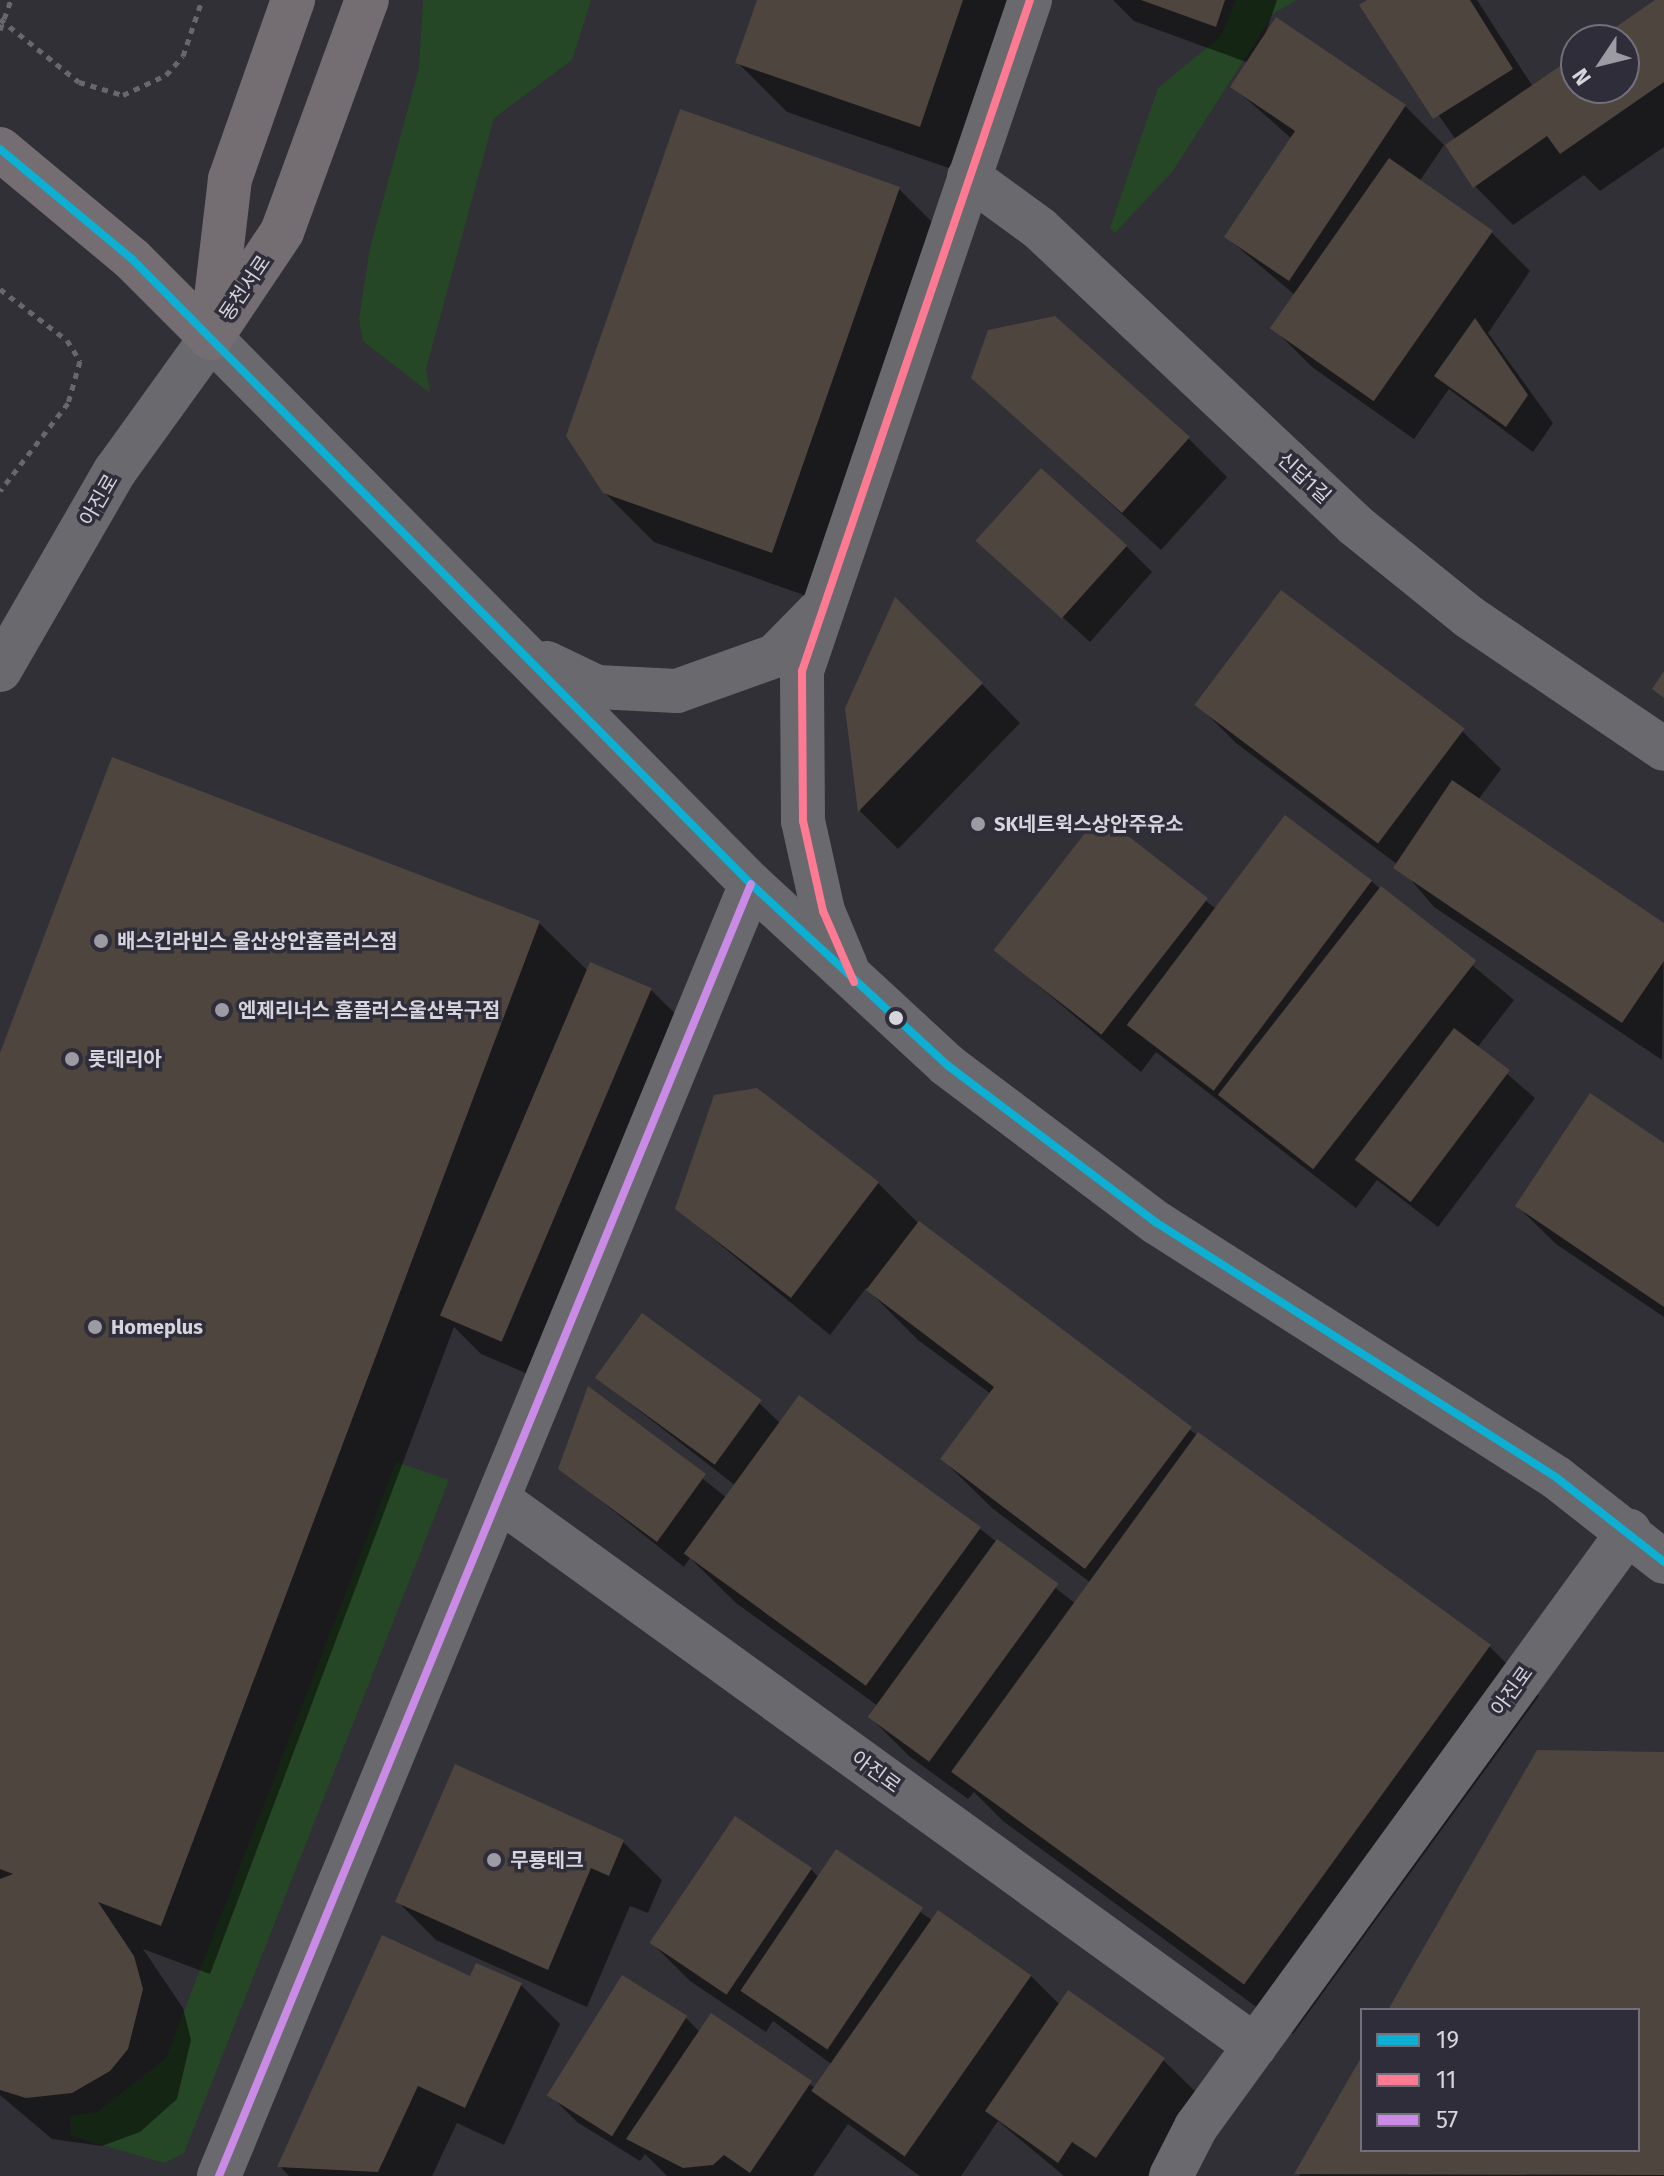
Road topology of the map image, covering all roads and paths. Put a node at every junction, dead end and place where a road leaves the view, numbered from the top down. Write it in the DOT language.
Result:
graph roads {
  1 [pos="11,0"];
  2 [pos="202,0"];
  3 [pos="293,0"];
  4 [pos="367,0"];
  5 [pos="1030,0"];
  6 [pos="0,19"];
  7 [pos="0,30"];
  8 [pos="0,149"];
  9 [pos="969,177"];
  10 [pos="0,289"];
  11 [pos="211,338"];
  12 [pos="0,491"];
  13 [pos="817,613"];
  14 [pos="511,642"];
  15 [pos="0,670"];
  16 [pos="1664,749"];
  17 [pos="751,884"];
  18 [pos="854,982"];
  19 [pos="498,1499"];
  20 [pos="1629,1531"];
  21 [pos="1664,1562"];
  22 [pos="1255,2046"];
  23 [pos="219,2176"];
  24 [pos="1171,2176"];
  1 -- 7 [label="path"];
  2 -- 6 [label="path"];
  3 -- 11 [label="main road, 동천서로"];
  4 -- 11 [label="main road, 동천서로"];
  5 -- 9 [label="street"];
  8 -- 11 [label="main road"];
  9 -- 13 [label="street"];
  9 -- 16 [label="street, 신답1길"];
  10 -- 12 [label="path"];
  11 -- 14 [label="street"];
  11 -- 15 [label="street, 아진로"];
  13 -- 14 [label="street"];
  13 -- 18 [label="street"];
  14 -- 17 [label="street"];
  17 -- 18 [label="street"];
  17 -- 19 [label="street"];
  18 -- 20 [label="street"];
  19 -- 22 [label="street, 아진로"];
  19 -- 23 [label="street"];
  20 -- 21 [label="street"];
  20 -- 22 [label="street, 아진로"];
  22 -- 24 [label="street, 아진로"];
}
